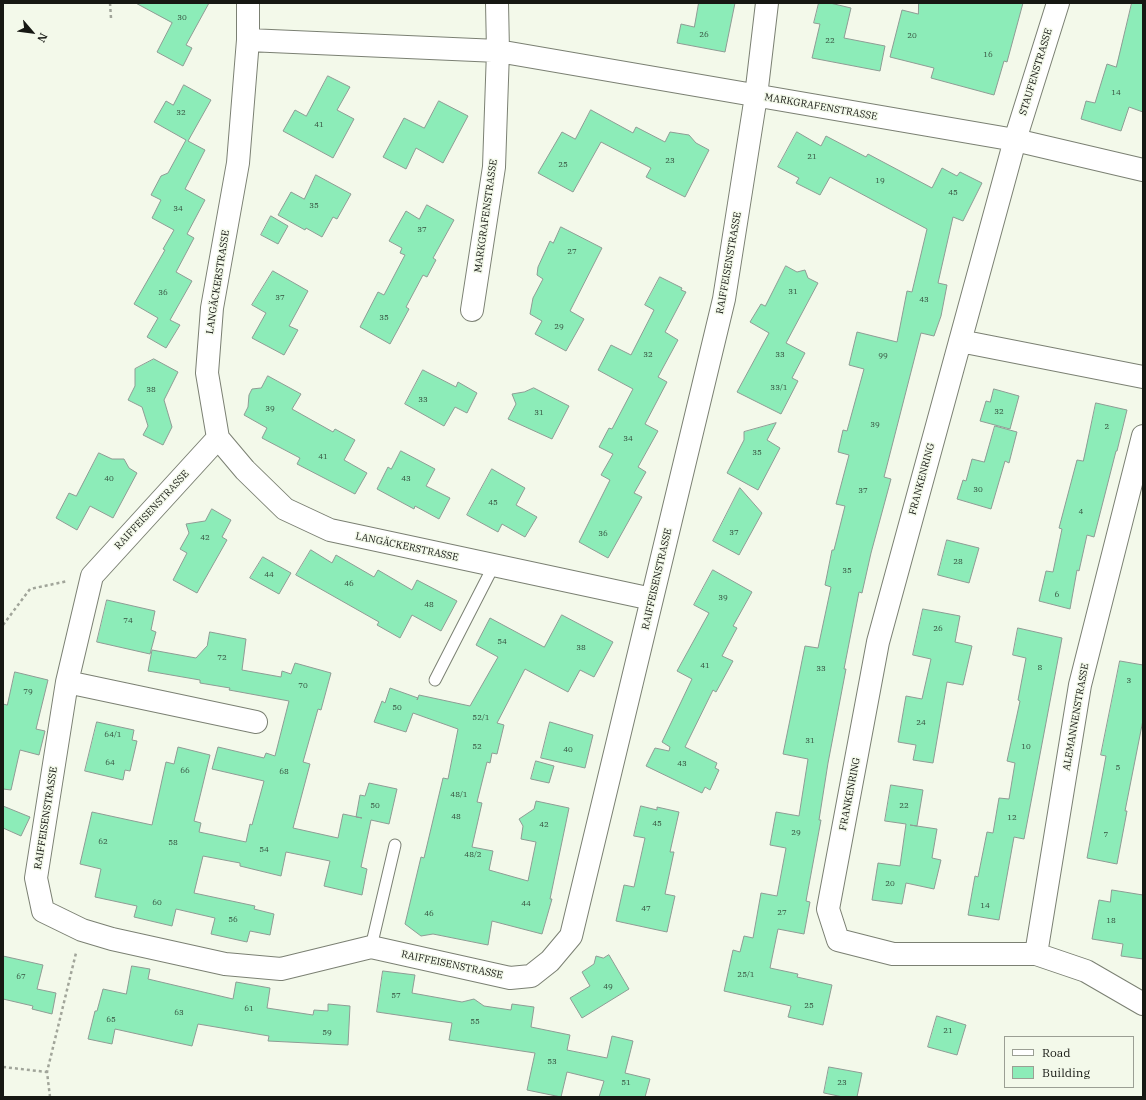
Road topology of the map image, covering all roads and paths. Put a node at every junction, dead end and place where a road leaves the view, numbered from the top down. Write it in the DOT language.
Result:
graph roads {
  1 [pos="110,3"];
  2 [pos="248,3"];
  3 [pos="497,3"];
  4 [pos="767,3"];
  5 [pos="1058,3"];
  6 [pos="111,18"];
  7 [pos="248,40"];
  8 [pos="498,51"];
  9 [pos="756,96"];
  10 [pos="1015,140"];
  11 [pos="1143,170"];
  12 [pos="472,310"];
  13 [pos="960,341"];
  14 [pos="1143,376"];
  15 [pos="1143,436"];
  16 [pos="218,438"];
  17 [pos="494,565"];
  18 [pos="92,576"];
  19 [pos="652,599"];
  20 [pos="3,625"];
  21 [pos="435,680"];
  22 [pos="67,682"];
  23 [pos="256,722"];
  24 [pos="395,845"];
  25 [pos="82,930"];
  26 [pos="371,947"];
  27 [pos="1036,954"];
  28 [pos="1143,1004"];
  29 [pos="3,1067"];
  30 [pos="47,1072"];
  31 [pos="50,1097"];
  1 -- 6 [label="path"];
  2 -- 7 [label="street, LANGÄCKERSTRASSE"];
  3 -- 8 [label="street"];
  4 -- 9 [label="street, RAIFFEISENSTRASSE"];
  5 -- 10 [label="street, STAUFENSTRASSE"];
  7 -- 8 [label="street, MARKGRAFENSTRASSE"];
  7 -- 16 [label="street, LANGÄCKERSTRASSE"];
  8 -- 9 [label="street, MARKGRAFENSTRASSE"];
  8 -- 12 [label="street, MARKGRAFENSTRASSE"];
  9 -- 10 [label="street, MARKGRAFENSTRASSE"];
  9 -- 19 [label="street, RAIFFEISENSTRASSE"];
  10 -- 11 [label="street, MARKGRAFENSTRASSE"];
  10 -- 13 [label="street, FRANKENRING"];
  13 -- 14 [label="street"];
  13 -- 27 [label="street, FRANKENRING"];
  15 -- 27 [label="street, ALEMANNENSTRASSE"];
  16 -- 17 [label="street, LANGÄCKERSTRASSE"];
  16 -- 18 [label="street, RAIFFEISENSTRASSE"];
  17 -- 19 [label="street, LANGÄCKERSTRASSE"];
  17 -- 21 [label="lane"];
  18 -- 20 [label="path"];
  18 -- 22 [label="street, RAIFFEISENSTRASSE"];
  19 -- 26 [label="street, RAIFFEISENSTRASSE"];
  22 -- 23 [label="street"];
  22 -- 25 [label="street, RAIFFEISENSTRASSE"];
  24 -- 26 [label="lane"];
  25 -- 26 [label="street, RAIFFEISENSTRASSE"];
  25 -- 30 [label="path"];
  27 -- 28 [label="street, FRANKENRING"];
  29 -- 30 [label="path"];
  30 -- 31 [label="path"];
}
